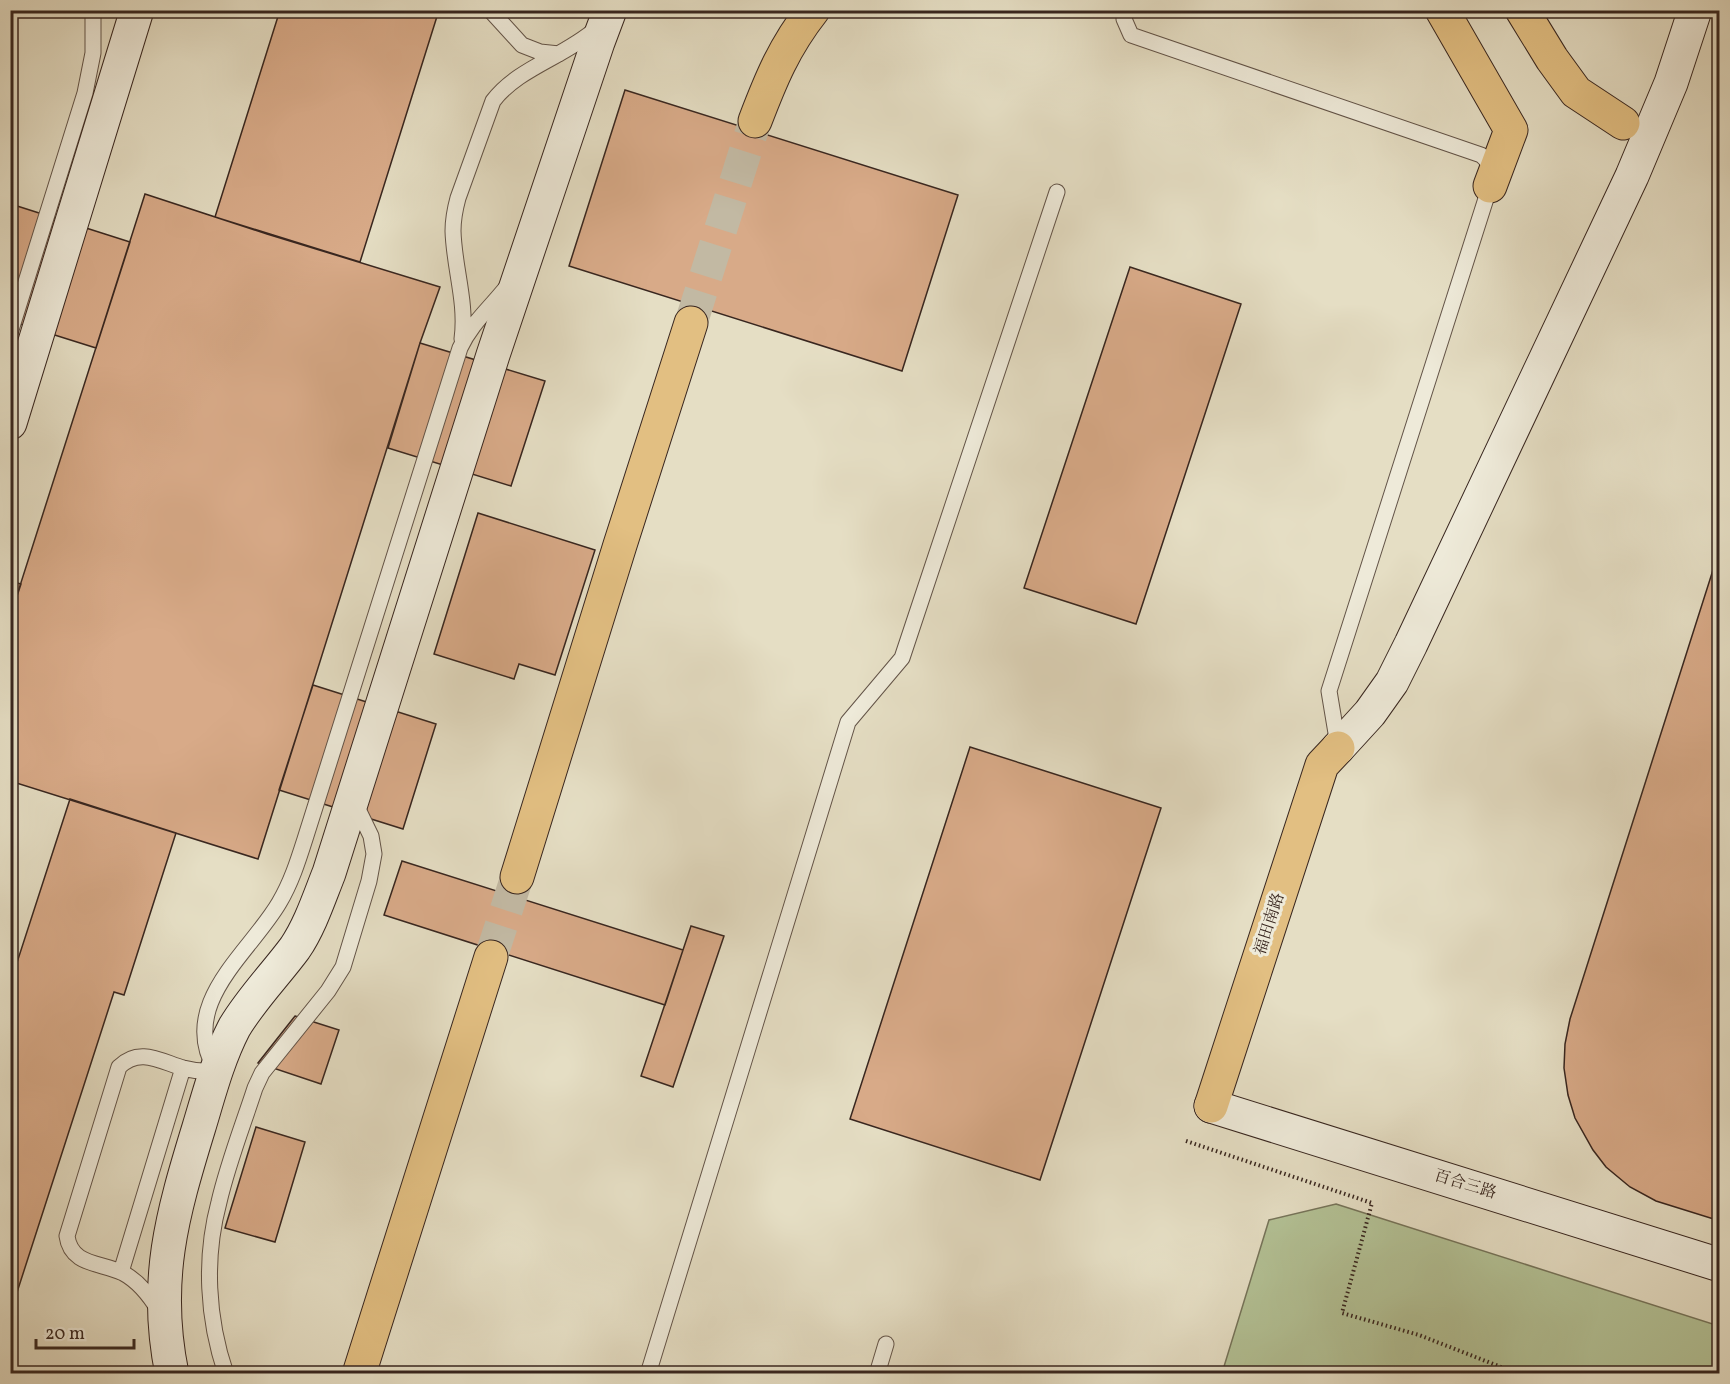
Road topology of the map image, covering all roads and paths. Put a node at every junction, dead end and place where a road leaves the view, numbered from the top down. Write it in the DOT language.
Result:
graph roads {
  1 [pos="93,10"];
  2 [pos="137,10"];
  3 [pos="490,10"];
  4 [pos="813,10"];
  5 [pos="1127,10"];
  6 [pos="1442,10"];
  7 [pos="1522,10"];
  8 [pos="1695,10"];
  9 [pos="609,12"];
  10 [pos="559,54"];
  11 [pos="755,122"];
  12 [pos="1623,123"];
  13 [pos="1490,186"];
  14 [pos="1057,192"];
  15 [pos="522,267"];
  16 [pos="691,323"];
  17 [pos="10,333"];
  18 [pos="460,348"];
  19 [pos="10,423"];
  20 [pos="1338,748"];
  21 [pos="353,798"];
  22 [pos="517,877"];
  23 [pos="491,957"];
  24 [pos="183,1068"];
  25 [pos="216,1071"];
  26 [pos="1211,1106"];
  27 [pos="1186,1141"];
  28 [pos="1719,1265"];
  29 [pos="121,1272"];
  30 [pos="165,1331"];
  31 [pos="886,1344"];
  32 [pos="172,1374"];
  33 [pos="226,1374"];
  34 [pos="359,1374"];
  35 [pos="648,1374"];
  36 [pos="877,1374"];
  37 [pos="1519,1374"];
  1 -- 17 [label="lane"];
  2 -- 19 [label="main road"];
  3 -- 10 [label="lane"];
  4 -- 11 [label="main road"];
  5 -- 13 [label="lane"];
  6 -- 13 [label="main road"];
  7 -- 12 [label="main road"];
  8 -- 20 [label="main road"];
  9 -- 10 [label="lane"];
  9 -- 15 [label="main road"];
  10 -- 18 [label="lane"];
  13 -- 20 [label="lane"];
  14 -- 35 [label="lane"];
  15 -- 18 [label="lane"];
  15 -- 21 [label="main road"];
  16 -- 22 [label="main road"];
  18 -- 25 [label="lane"];
  20 -- 26 [label="main road, 福田南路"];
  21 -- 25 [label="main road"];
  21 -- 33 [label="lane"];
  23 -- 34 [label="main road"];
  24 -- 25 [label="lane"];
  24 -- 29 [label="lane"];
  24 -- 29 [label="lane"];
  25 -- 30 [label="main road"];
  26 -- 28 [label="main road, 百合三路"];
  27 -- 37 [label="path"];
  29 -- 30 [label="lane"];
  30 -- 32 [label="main road"];
  31 -- 36 [label="lane"];
}
